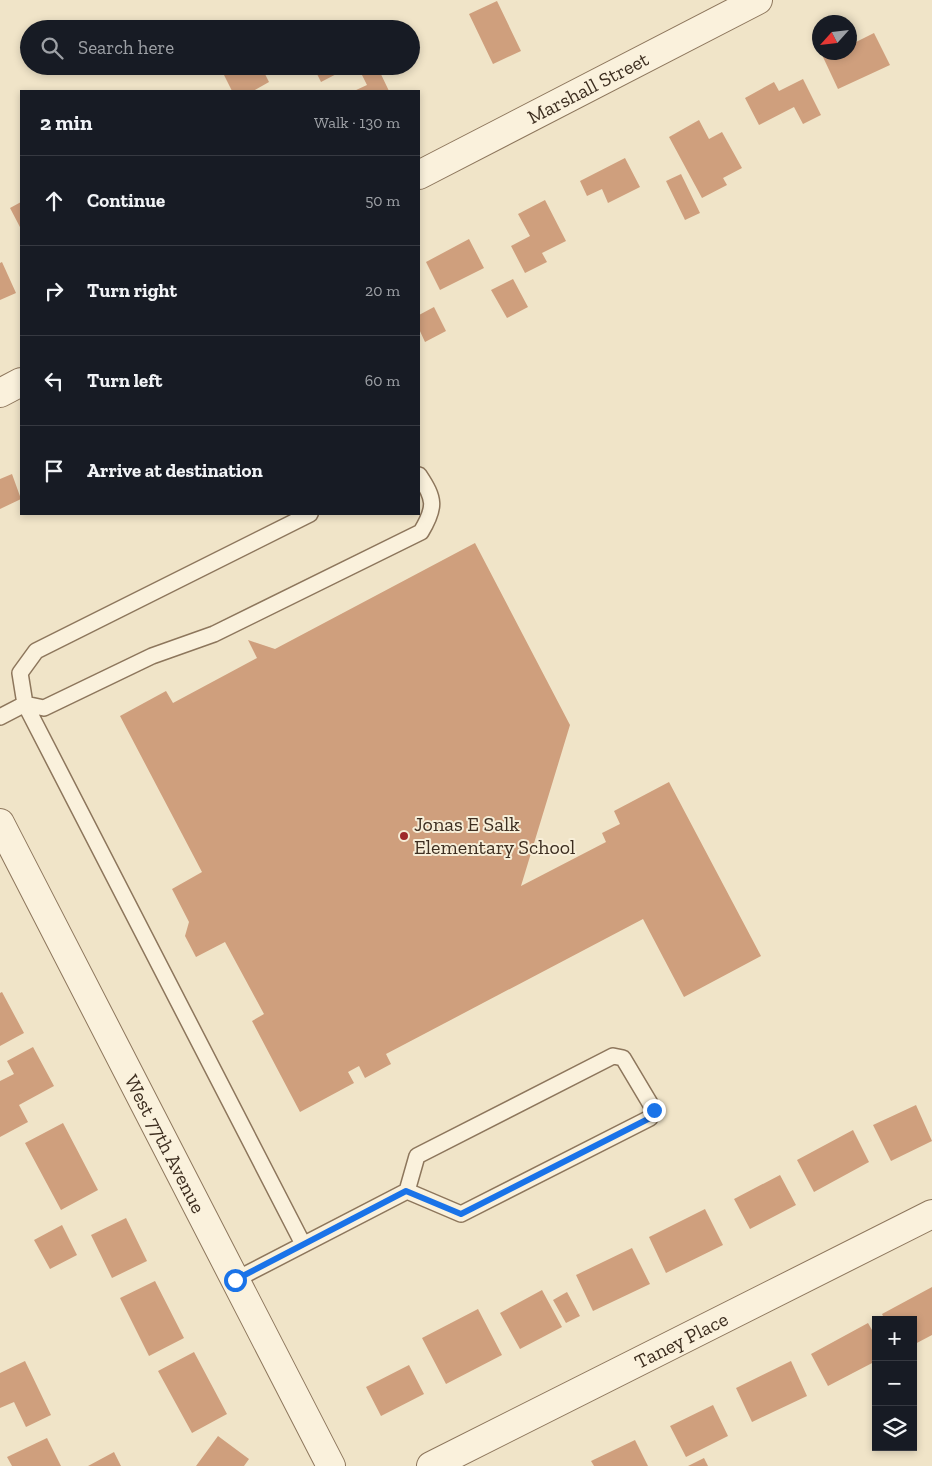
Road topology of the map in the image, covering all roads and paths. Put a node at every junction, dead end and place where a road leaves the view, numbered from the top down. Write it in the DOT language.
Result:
graph roads {
  1 [pos="758,0"];
  2 [pos="722,8"];
  3 [pos="420,175"];
  4 [pos="20,383"];
  5 [pos="0,393"];
  6 [pos="420,476"];
  7 [pos="308,515"];
  8 [pos="25,704"];
  9 [pos="0,717"];
  10 [pos="0,823"];
  11 [pos="406,1191"];
  12 [pos="932,1214"];
  13 [pos="303,1244"];
  14 [pos="235,1280"];
  15 [pos="331,1466"];
  16 [pos="431,1466"];
  1 -- 2 [label="street, Marshall Street"];
  2 -- 3 [label="street, Marshall Street"];
  4 -- 5 [label="street"];
  6 -- 8 [label="lane"];
  7 -- 8 [label="lane"];
  8 -- 9 [label="lane"];
  8 -- 13 [label="lane"];
  10 -- 14 [label="street, West 77th Avenue"];
  11 -- 11 [label="lane"];
  11 -- 13 [label="lane"];
  12 -- 16 [label="street, Taney Place"];
  13 -- 14 [label="lane"];
  14 -- 15 [label="street, West 77th Avenue"];
}
